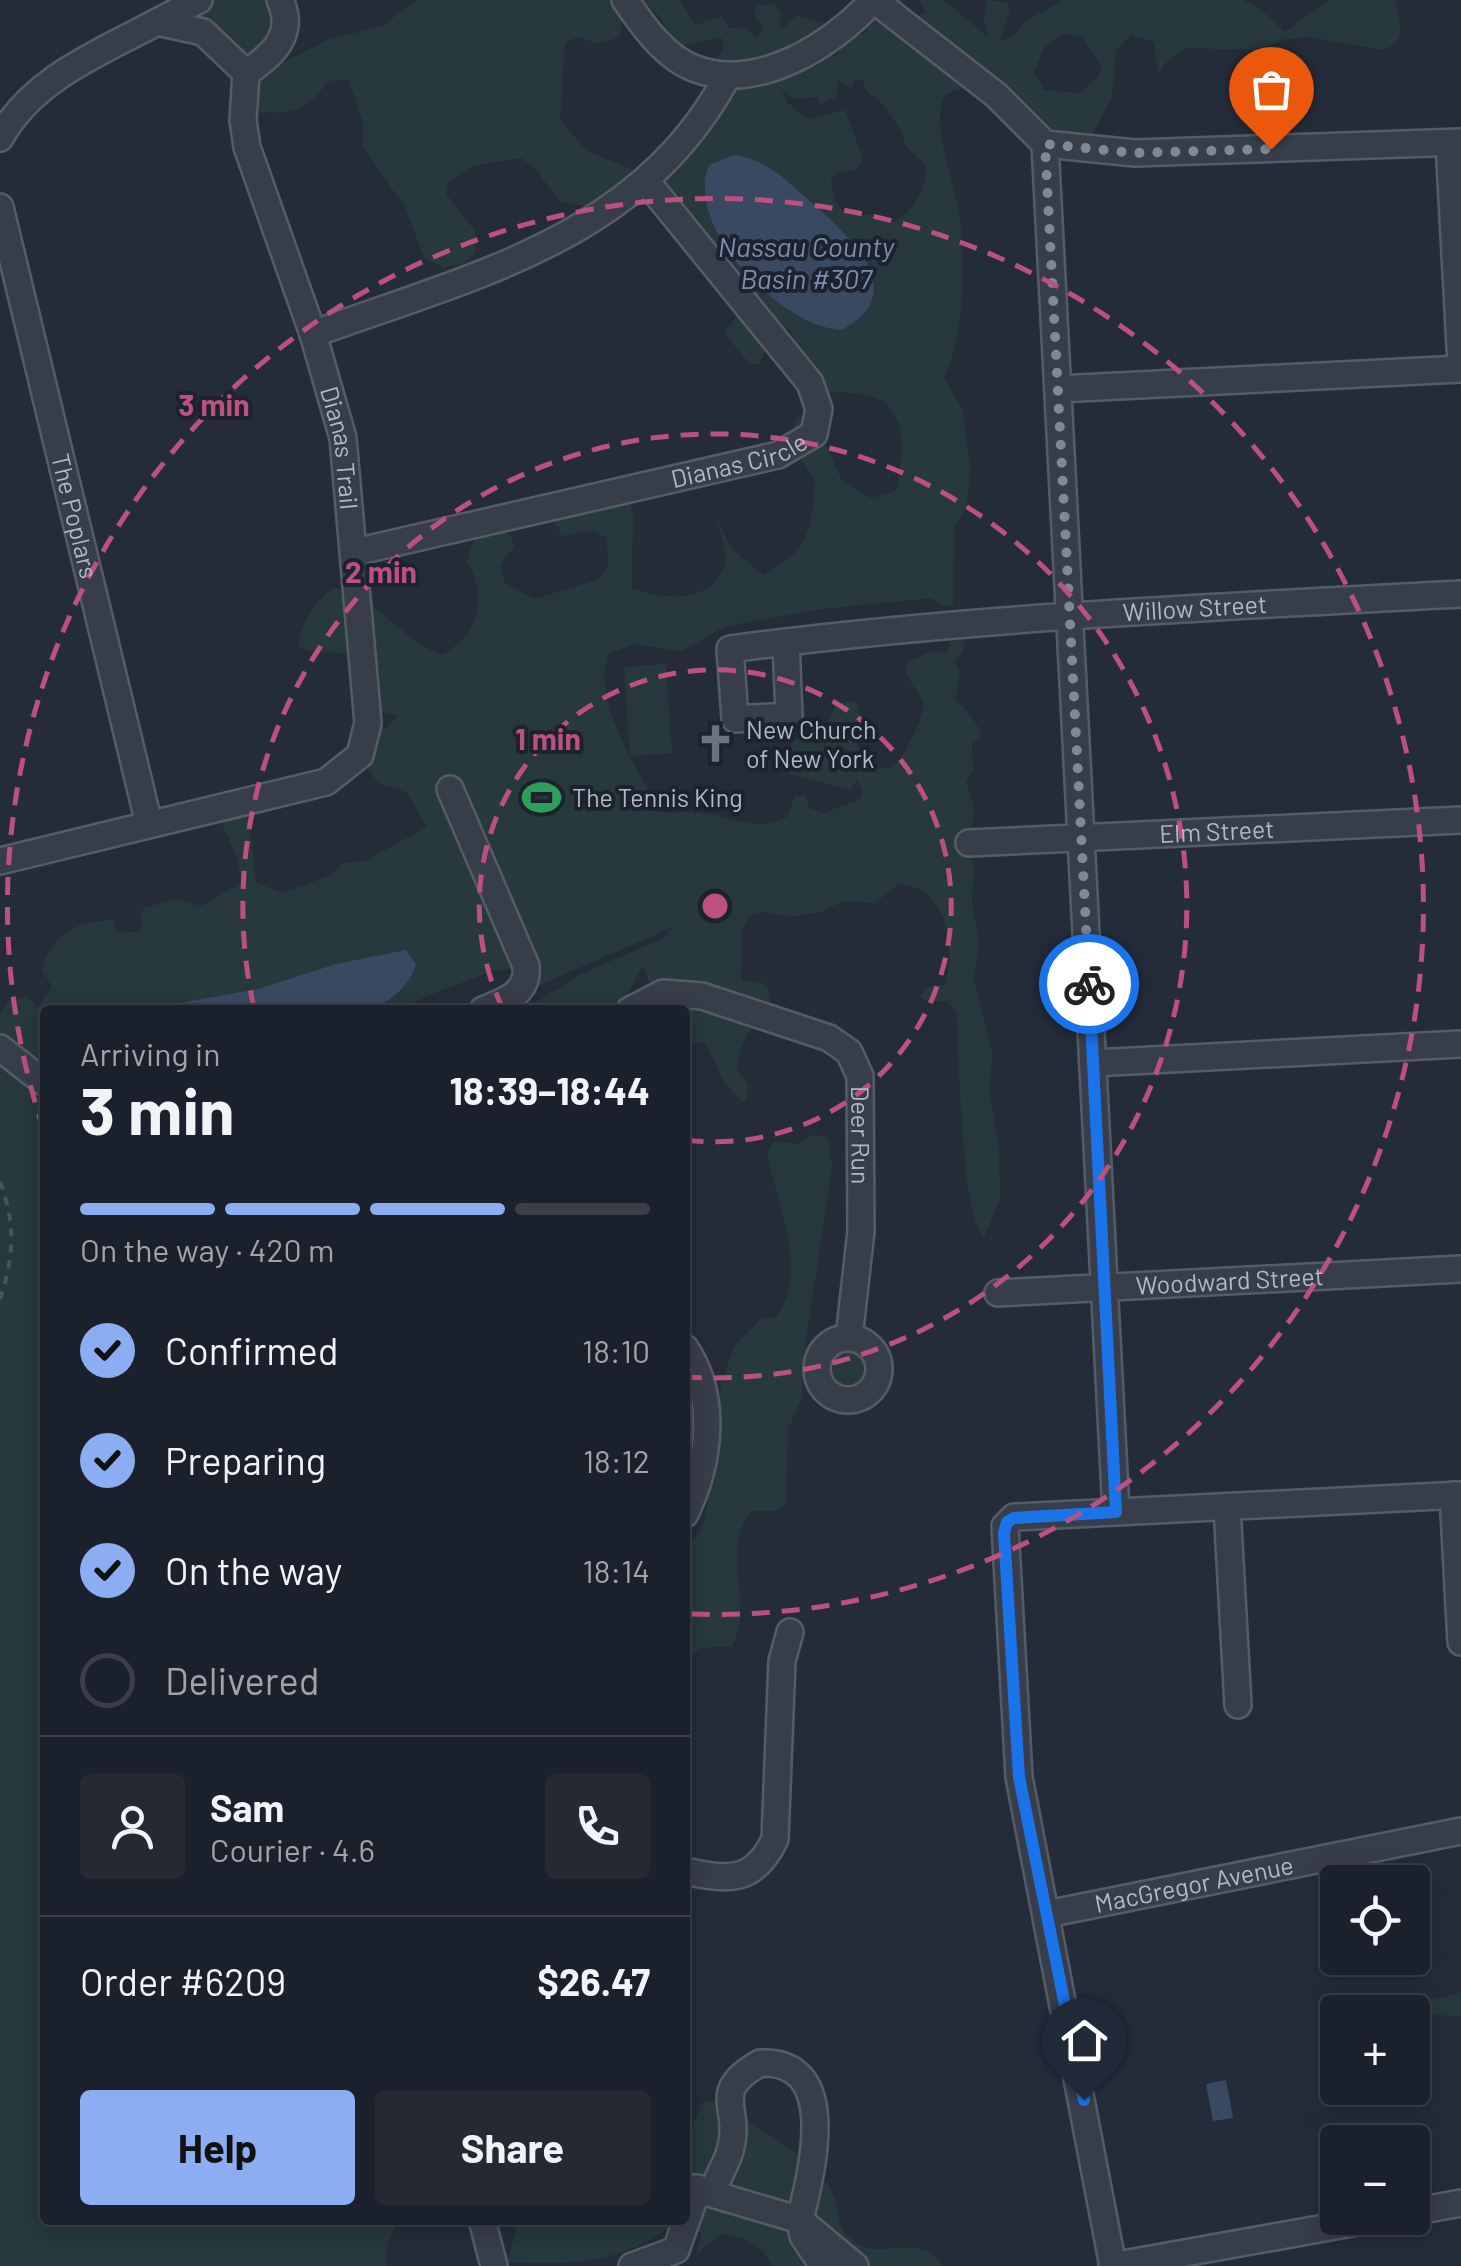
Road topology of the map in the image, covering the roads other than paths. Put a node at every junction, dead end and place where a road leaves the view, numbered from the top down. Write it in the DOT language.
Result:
graph roads {
  1 [pos="199,0"];
  2 [pos="280,0"];
  3 [pos="625,0"];
  4 [pos="874,0"];
  5 [pos="158,22"];
  6 [pos="246,73"];
  7 [pos="728,75"];
  8 [pos="0,138"];
  9 [pos="1455,142"];
  10 [pos="1045,144"];
  11 [pos="646,181"];
  12 [pos="0,208"];
  13 [pos="313,334"];
  14 [pos="1461,367"];
  15 [pos="1058,389"];
  16 [pos="355,552"];
  17 [pos="1461,594"];
  18 [pos="1070,614"];
  19 [pos="786,642"];
  20 [pos="450,789"];
  21 [pos="1461,820"];
  22 [pos="148,824"];
  23 [pos="1081,838"];
  24 [pos="969,843"];
  25 [pos="0,861"];
  26 [pos="492,1005"];
  27 [pos="640,1005"];
  28 [pos="1461,1044"];
  29 [pos="0,1048"];
  30 [pos="1093,1063"];
  31 [pos="40,1078"];
  32 [pos="1461,1269"];
  33 [pos="1104,1288"];
  34 [pos="998,1293"];
  35 [pos="849,1338"];
  36 [pos="690,1358"];
  37 [pos="1457,1495"];
  38 [pos="690,1497"];
  39 [pos="1226,1507"];
  40 [pos="1116,1512"];
  41 [pos="790,1632"];
  42 [pos="1461,1642"];
  43 [pos="1238,1706"];
  44 [pos="1461,1830"];
  45 [pos="690,1872"];
  46 [pos="1047,1914"];
  47 [pos="699,2189"];
  48 [pos="1461,2203"];
  49 [pos="1430,2209"];
  50 [pos="690,2213"];
  51 [pos="800,2220"];
  52 [pos="483,2225"];
  53 [pos="685,2225"];
  54 [pos="1320,2229"];
  55 [pos="494,2266"];
  56 [pos="632,2266"];
  57 [pos="823,2266"];
  58 [pos="855,2266"];
  59 [pos="1112,2266"];
  1 -- 5 [label="street"];
  2 -- 6 [label="street"];
  3 -- 7 [label="street"];
  4 -- 7 [label="street"];
  4 -- 10 [label="street"];
  5 -- 6 [label="street"];
  5 -- 8 [label="street"];
  6 -- 13 [label="street, Dianas Trail"];
  7 -- 11 [label="street"];
  9 -- 10 [label="street"];
  9 -- 14 [label="street"];
  10 -- 15 [label="street"];
  11 -- 13 [label="street"];
  11 -- 16 [label="street, Dianas Circle"];
  12 -- 22 [label="street, The Poplars"];
  13 -- 16 [label="street, Dianas Trail"];
  14 -- 15 [label="street"];
  15 -- 18 [label="street"];
  16 -- 22 [label="street, Dianas Trail"];
  17 -- 18 [label="street, Willow Street"];
  18 -- 19 [label="street, Willow Street"];
  18 -- 23 [label="street"];
  20 -- 26 [label="street"];
  21 -- 23 [label="street, Elm Street"];
  22 -- 25 [label="street, Dianas Trail"];
  23 -- 24 [label="street, Elm Street"];
  23 -- 30 [label="street"];
  27 -- 35 [label="street, Deer Run"];
  28 -- 30 [label="street"];
  29 -- 31 [label="street"];
  30 -- 33 [label="street"];
  32 -- 33 [label="street, Woodward Street"];
  33 -- 34 [label="street, Woodward Street"];
  33 -- 40 [label="street"];
  36 -- 38 [label="street"];
  37 -- 39 [label="street"];
  37 -- 42 [label="street"];
  39 -- 40 [label="street"];
  39 -- 43 [label="street"];
  40 -- 46 [label="street"];
  41 -- 45 [label="street"];
  44 -- 46 [label="street, MacGregor Avenue"];
  46 -- 59 [label="street"];
  47 -- 50 [label="street"];
  47 -- 51 [label="street"];
  47 -- 51 [label="street"];
  48 -- 49 [label="street"];
  51 -- 57 [label="street"];
  51 -- 58 [label="street"];
  52 -- 55 [label="street"];
  53 -- 56 [label="street"];
  54 -- 59 [label="street"];
}
